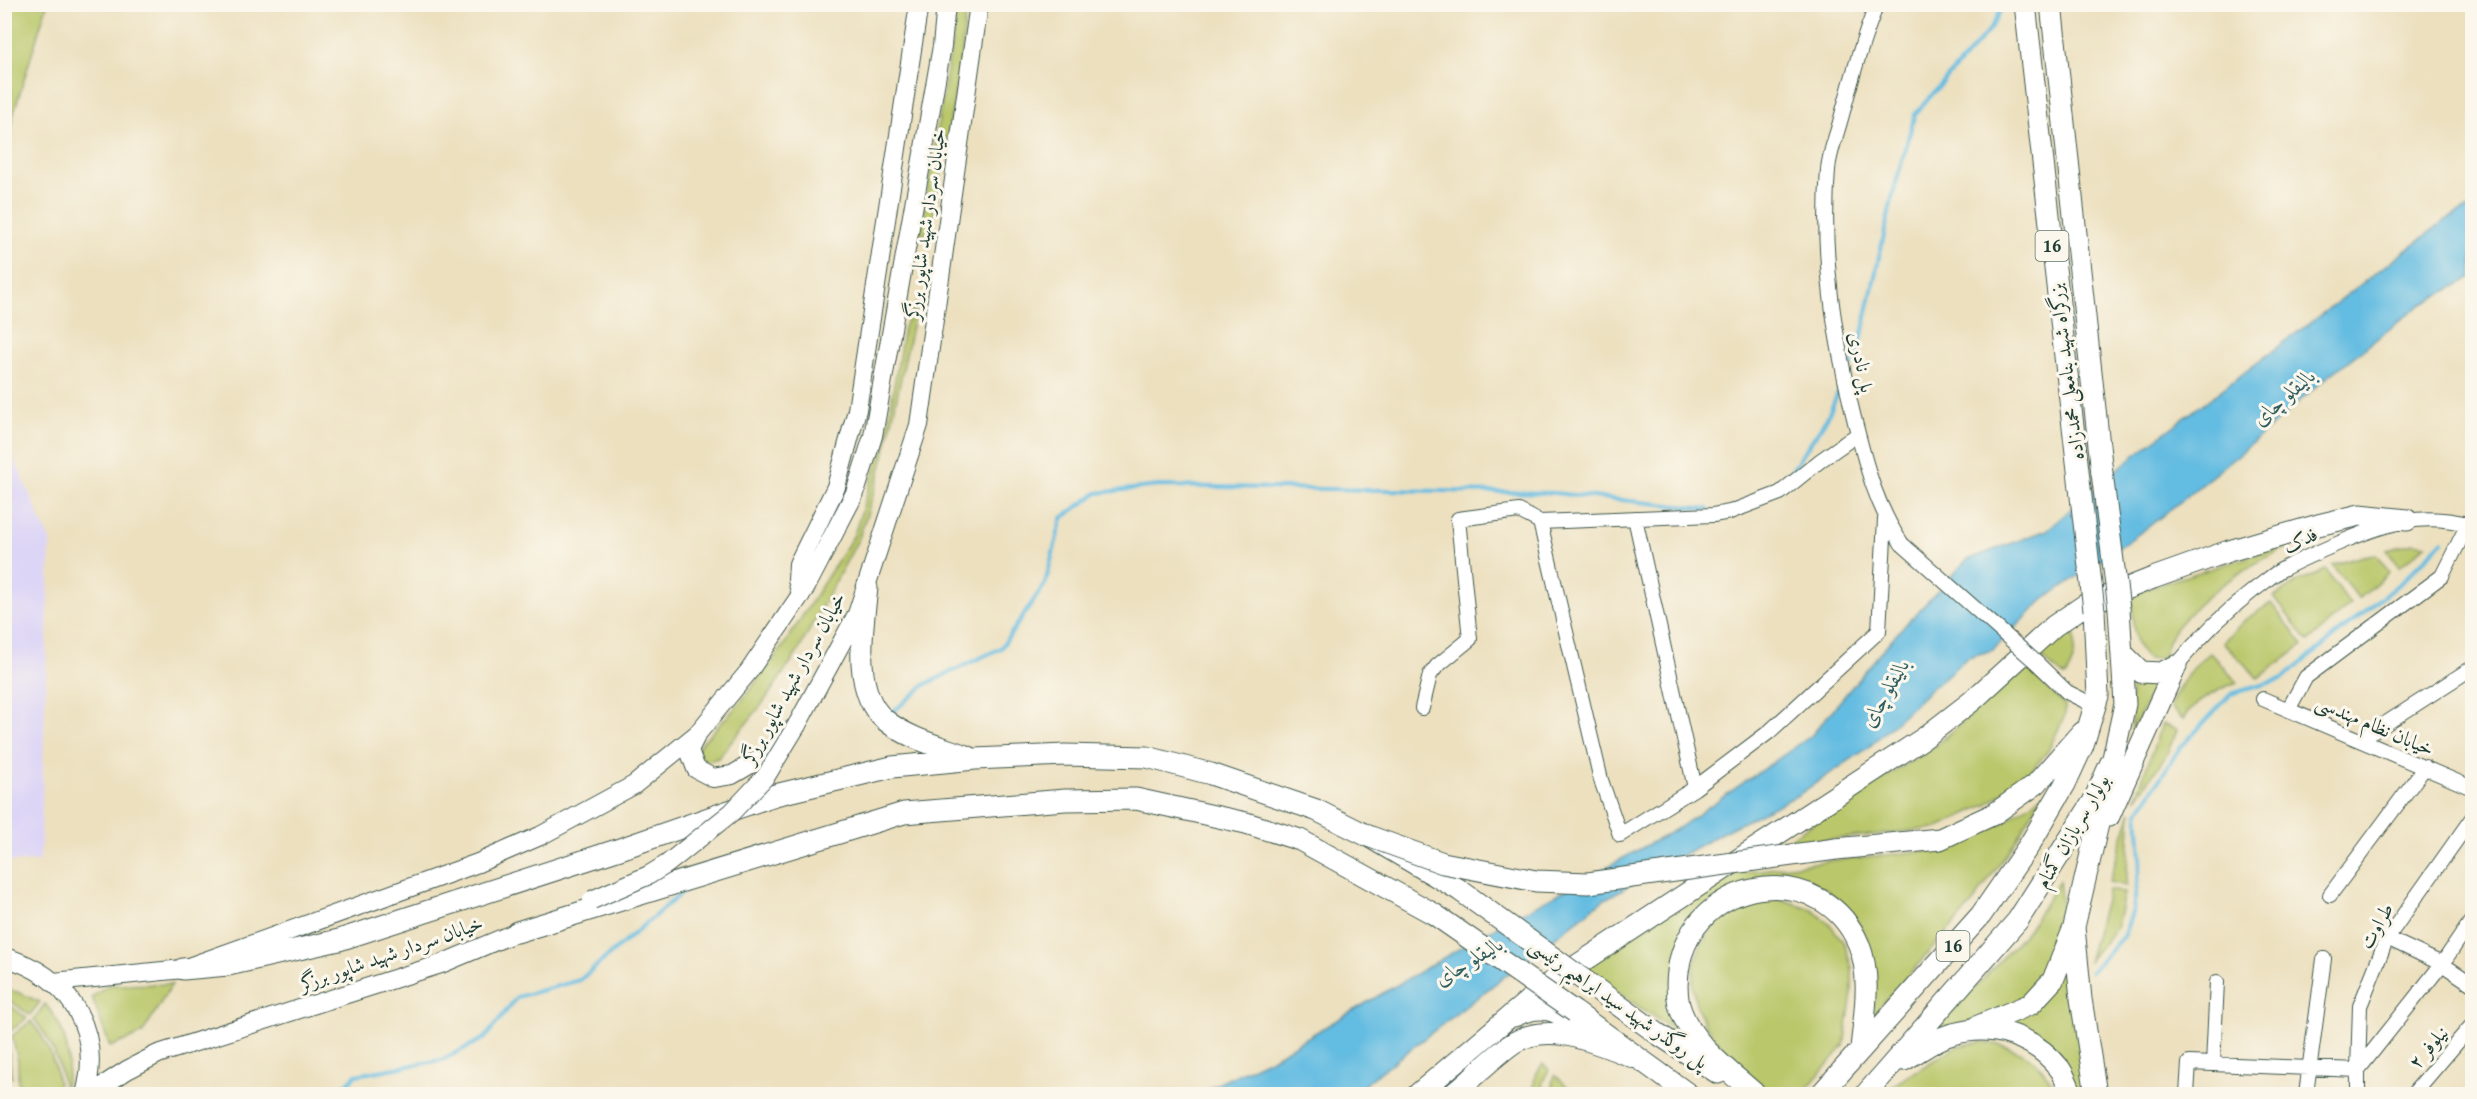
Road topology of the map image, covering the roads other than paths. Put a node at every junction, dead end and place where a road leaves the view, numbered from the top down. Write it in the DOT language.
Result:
graph roads {
  1 [pos="919,4"];
  2 [pos="946,4"];
  3 [pos="979,4"];
  4 [pos="1877,4"];
  5 [pos="2025,4"];
  6 [pos="2051,4"];
  7 [pos="1858,434"];
  8 [pos="2102,473"];
  9 [pos="2080,488"];
  10 [pos="1635,518"];
  11 [pos="1885,519"];
  12 [pos="2408,520"];
  13 [pos="1540,522"];
  14 [pos="2470,525"];
  15 [pos="867,588"];
  16 [pos="801,595"];
  17 [pos="2123,654"];
  18 [pos="2176,666"];
  19 [pos="2472,668"];
  20 [pos="2263,699"];
  21 [pos="1422,708"];
  22 [pos="2288,710"];
  23 [pos="2092,715"];
  24 [pos="797,725"];
  25 [pos="696,734"];
  26 [pos="2360,740"];
  27 [pos="2113,758"];
  28 [pos="975,759"];
  29 [pos="2425,767"];
  30 [pos="1695,788"];
  31 [pos="2472,788"];
  32 [pos="2472,818"];
  33 [pos="1368,836"];
  34 [pos="2091,859"];
  35 [pos="2330,895"];
  36 [pos="2472,920"];
  37 [pos="2074,927"];
  38 [pos="517,932"];
  39 [pos="2387,938"];
  40 [pos="4,957"];
  41 [pos="2324,959"];
  42 [pos="2442,964"];
  43 [pos="183,969"];
  44 [pos="54,982"];
  45 [pos="2217,982"];
  46 [pos="2472,984"];
  47 [pos="1507,1018"];
  48 [pos="2472,1025"];
  49 [pos="1967,1031"];
  50 [pos="1861,1049"];
  51 [pos="1636,1058"];
  52 [pos="2213,1064"];
  53 [pos="2309,1068"];
  54 [pos="2358,1070"];
  55 [pos="1886,1071"];
  56 [pos="88,1095"];
  57 [pos="1418,1095"];
  58 [pos="1453,1095"];
  59 [pos="1670,1095"];
  60 [pos="1688,1095"];
  61 [pos="1753,1095"];
  62 [pos="1821,1095"];
  63 [pos="1866,1095"];
  64 [pos="2072,1095"];
  65 [pos="2096,1095"];
  66 [pos="2187,1095"];
  67 [pos="2306,1095"];
  68 [pos="2358,1095"];
  69 [pos="2413,1095"];
  1 -- 16 [label="main road, خیابان سردار شهید شاپور برزگر"];
  2 -- 16 [label="main road, خیابان سردار شهید شاپور برزگر"];
  3 -- 15 [label="main road, خیابان سردار شهید شاپور برزگر"];
  4 -- 7 [label="street, پل نادری"];
  5 -- 9 [label="highway, بزرگراه شهید بنامعلی محمدزاده / 16"];
  6 -- 8 [label="highway, بزرگراه شهید بنامعلی محمدزاده / 16"];
  7 -- 10 [label="street"];
  7 -- 11 [label="street, پل نادری"];
  8 -- 17 [label="highway, بولوار سربازان گمنام / 16, bridge"];
  9 -- 23 [label="highway, بولوار سربازان گمنام / 16, bridge"];
  10 -- 13 [label="street"];
  10 -- 30 [label="street"];
  11 -- 23 [label="street, پل نادری, bridge"];
  11 -- 30 [label="street"];
  12 -- 14 [label="street, فدک"];
  12 -- 18 [label="street, فدک"];
  12 -- 47 [label="highway"];
  13 -- 21 [label="street"];
  13 -- 30 [label="street"];
  14 -- 22 [label="street"];
  15 -- 24 [label="main road, خیابان سردار شهید شاپور برزگر"];
  15 -- 28 [label="highway"];
  16 -- 25 [label="main road, خیابان سردار شهید شاپور برزگر"];
  17 -- 18 [label="highway"];
  17 -- 27 [label="highway, بولوار سربازان گمنام / 16"];
  18 -- 34 [label="highway"];
  19 -- 26 [label="street"];
  20 -- 22 [label="street, خیابان نظام مهندسی"];
  22 -- 26 [label="street, خیابان نظام مهندسی"];
  23 -- 33 [label="highway, bridge"];
  23 -- 50 [label="highway, بولوار سربازان گمنام / 16"];
  24 -- 25 [label="main road"];
  24 -- 38 [label="main road, خیابان سردار شهید شاپور برزگر, bridge"];
  25 -- 43 [label="main road, خیابان سردار شهید شاپور برزگر"];
  26 -- 29 [label="street, خیابان نظام مهندسی"];
  27 -- 34 [label="highway"];
  27 -- 55 [label="highway, بولوار سربازان گمنام / 16"];
  28 -- 33 [label="highway"];
  28 -- 43 [label="highway"];
  29 -- 31 [label="street, خیابان نظام مهندسی"];
  29 -- 35 [label="street"];
  32 -- 39 [label="street, طراوت"];
  33 -- 61 [label="highway, پل روگذر شهید سید ابراهیم رئیسی, bridge"];
  34 -- 37 [label="highway"];
  36 -- 42 [label="street"];
  37 -- 49 [label="highway"];
  37 -- 65 [label="highway"];
  38 -- 51 [label="highway, پل روگذر شهید سید ابراهیم رئیسی, bridge"];
  38 -- 56 [label="main road, خیابان سردار شهید شاپور برزگر"];
  39 -- 42 [label="street"];
  39 -- 54 [label="street, طراوت"];
  40 -- 44 [label="main road"];
  41 -- 53 [label="street"];
  42 -- 46 [label="street"];
  42 -- 54 [label="street"];
  43 -- 44 [label="main road, خیابان سردار شهید شاپور برزگر"];
  44 -- 56 [label="main road"];
  45 -- 52 [label="street"];
  47 -- 57 [label="highway"];
  47 -- 59 [label="highway"];
  48 -- 69 [label="street, نیلوفر ۲"];
  49 -- 55 [label="highway"];
  49 -- 64 [label="highway"];
  50 -- 61 [label="highway"];
  50 -- 62 [label="highway, بولوار سربازان گمنام / 16"];
  51 -- 58 [label="highway"];
  51 -- 60 [label="highway, پل روگذر شهید سید ابراهیم رئیسی"];
  52 -- 53 [label="street"];
  52 -- 66 [label="street"];
  53 -- 54 [label="street"];
  53 -- 67 [label="street"];
  54 -- 68 [label="street, طراوت"];
  55 -- 63 [label="highway, بولوار سربازان گمنام"];
}
